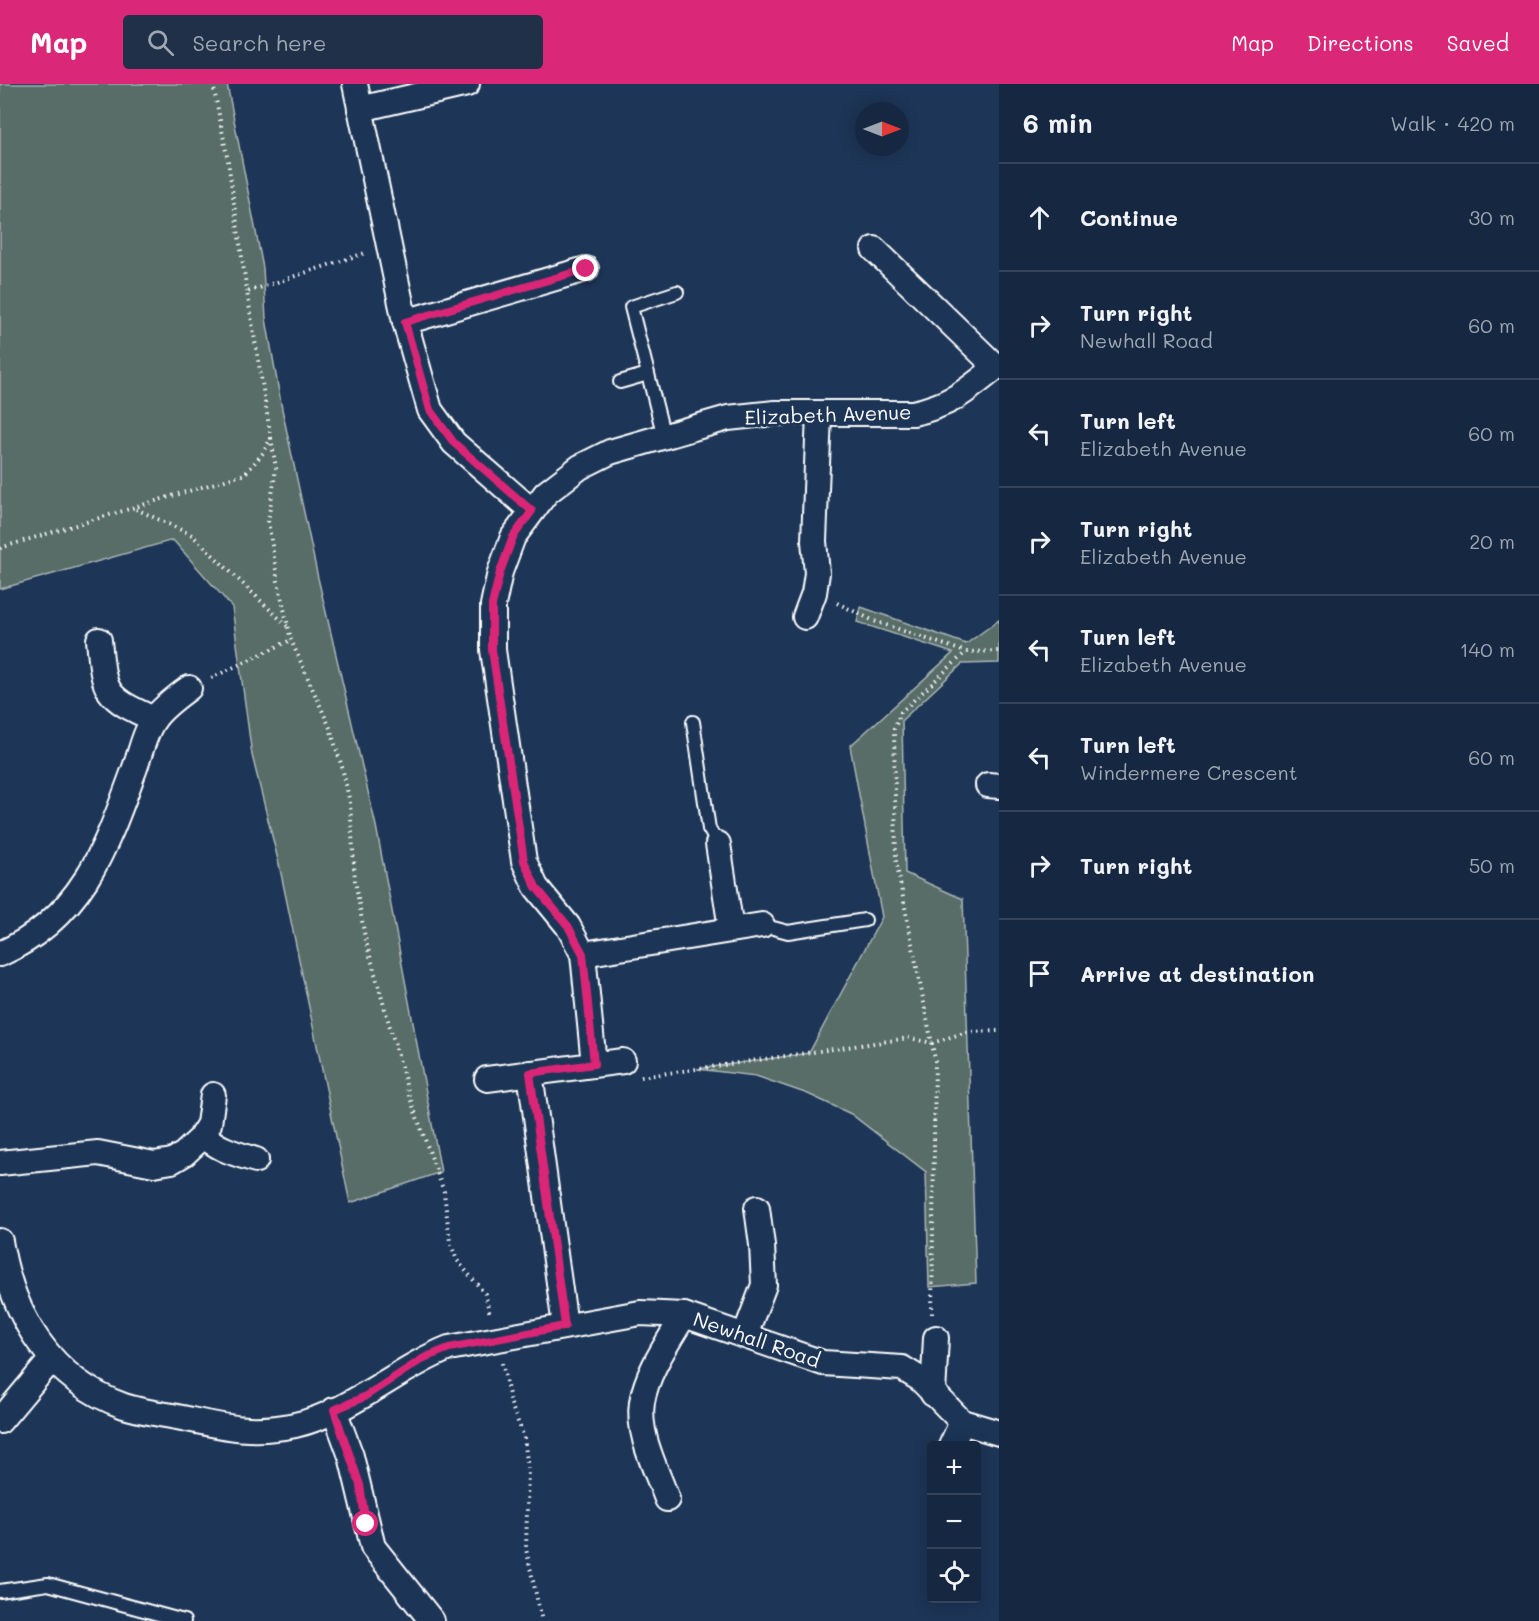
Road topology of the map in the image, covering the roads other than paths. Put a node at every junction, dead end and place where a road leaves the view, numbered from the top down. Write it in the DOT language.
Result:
graph roads {
  1 [pos="355,84"];
  2 [pos="467,84"];
  3 [pos="360,109"];
  4 [pos="874,249"];
  5 [pos="586,269"];
  6 [pos="677,292"];
  7 [pos="405,322"];
  8 [pos="997,366"];
  9 [pos="648,374"];
  10 [pos="620,382"];
  11 [pos="819,414"];
  12 [pos="664,437"];
  13 [pos="532,511"];
  14 [pos="805,617"];
  15 [pos="99,640"];
  16 [pos="189,688"];
  17 [pos="154,719"];
  18 [pos="693,722"];
  19 [pos="718,844"];
  20 [pos="866,920"];
  21 [pos="762,925"];
  22 [pos="731,929"];
  23 [pos="0,954"];
  24 [pos="583,954"];
  25 [pos="623,1061"];
  26 [pos="594,1064"];
  27 [pos="530,1073"];
  28 [pos="487,1079"];
  29 [pos="213,1095"];
  30 [pos="203,1134"];
  31 [pos="256,1160"];
  32 [pos="0,1163"];
  33 [pos="757,1208"];
  34 [pos="0,1240"];
  35 [pos="684,1315"];
  36 [pos="565,1326"];
  37 [pos="745,1335"];
  38 [pos="936,1338"];
  39 [pos="51,1360"];
  40 [pos="933,1394"];
  41 [pos="334,1410"];
  42 [pos="0,1421"];
  43 [pos="962,1422"];
  44 [pos="999,1433"];
  45 [pos="953,1441"];
  46 [pos="668,1499"];
  47 [pos="0,1591"];
  48 [pos="184,1621"];
  49 [pos="432,1621"];
  1 -- 3 [label="street"];
  2 -- 3 [label="street"];
  3 -- 7 [label="street"];
  4 -- 8 [label="street"];
  5 -- 7 [label="street"];
  6 -- 9 [label="lane"];
  7 -- 13 [label="street"];
  8 -- 11 [label="street, Elizabeth Avenue"];
  9 -- 10 [label="lane"];
  9 -- 12 [label="lane"];
  11 -- 12 [label="street, Elizabeth Avenue"];
  11 -- 14 [label="street"];
  12 -- 13 [label="street, Elizabeth Avenue"];
  13 -- 24 [label="street, Elizabeth Avenue"];
  15 -- 17 [label="street"];
  16 -- 17 [label="street"];
  17 -- 23 [label="street"];
  18 -- 19 [label="lane"];
  19 -- 22 [label="street"];
  20 -- 21 [label="lane"];
  21 -- 22 [label="street"];
  22 -- 24 [label="street"];
  24 -- 26 [label="street, Elizabeth Avenue"];
  25 -- 26 [label="street"];
  26 -- 27 [label="street"];
  27 -- 28 [label="street"];
  27 -- 36 [label="street"];
  29 -- 30 [label="street"];
  30 -- 31 [label="street"];
  30 -- 32 [label="street"];
  33 -- 37 [label="street"];
  34 -- 39 [label="street, Newhall Road"];
  35 -- 36 [label="street, Newhall Road"];
  35 -- 37 [label="street, Newhall Road"];
  35 -- 46 [label="street"];
  36 -- 41 [label="street, Newhall Road"];
  37 -- 40 [label="street, Newhall Road"];
  38 -- 40 [label="street"];
  39 -- 41 [label="street, Newhall Road"];
  39 -- 42 [label="street"];
  40 -- 43 [label="street, Newhall Road"];
  41 -- 49 [label="street"];
  43 -- 44 [label="street, Newhall Road"];
  43 -- 45 [label="street"];
  47 -- 48 [label="lane"];
}
